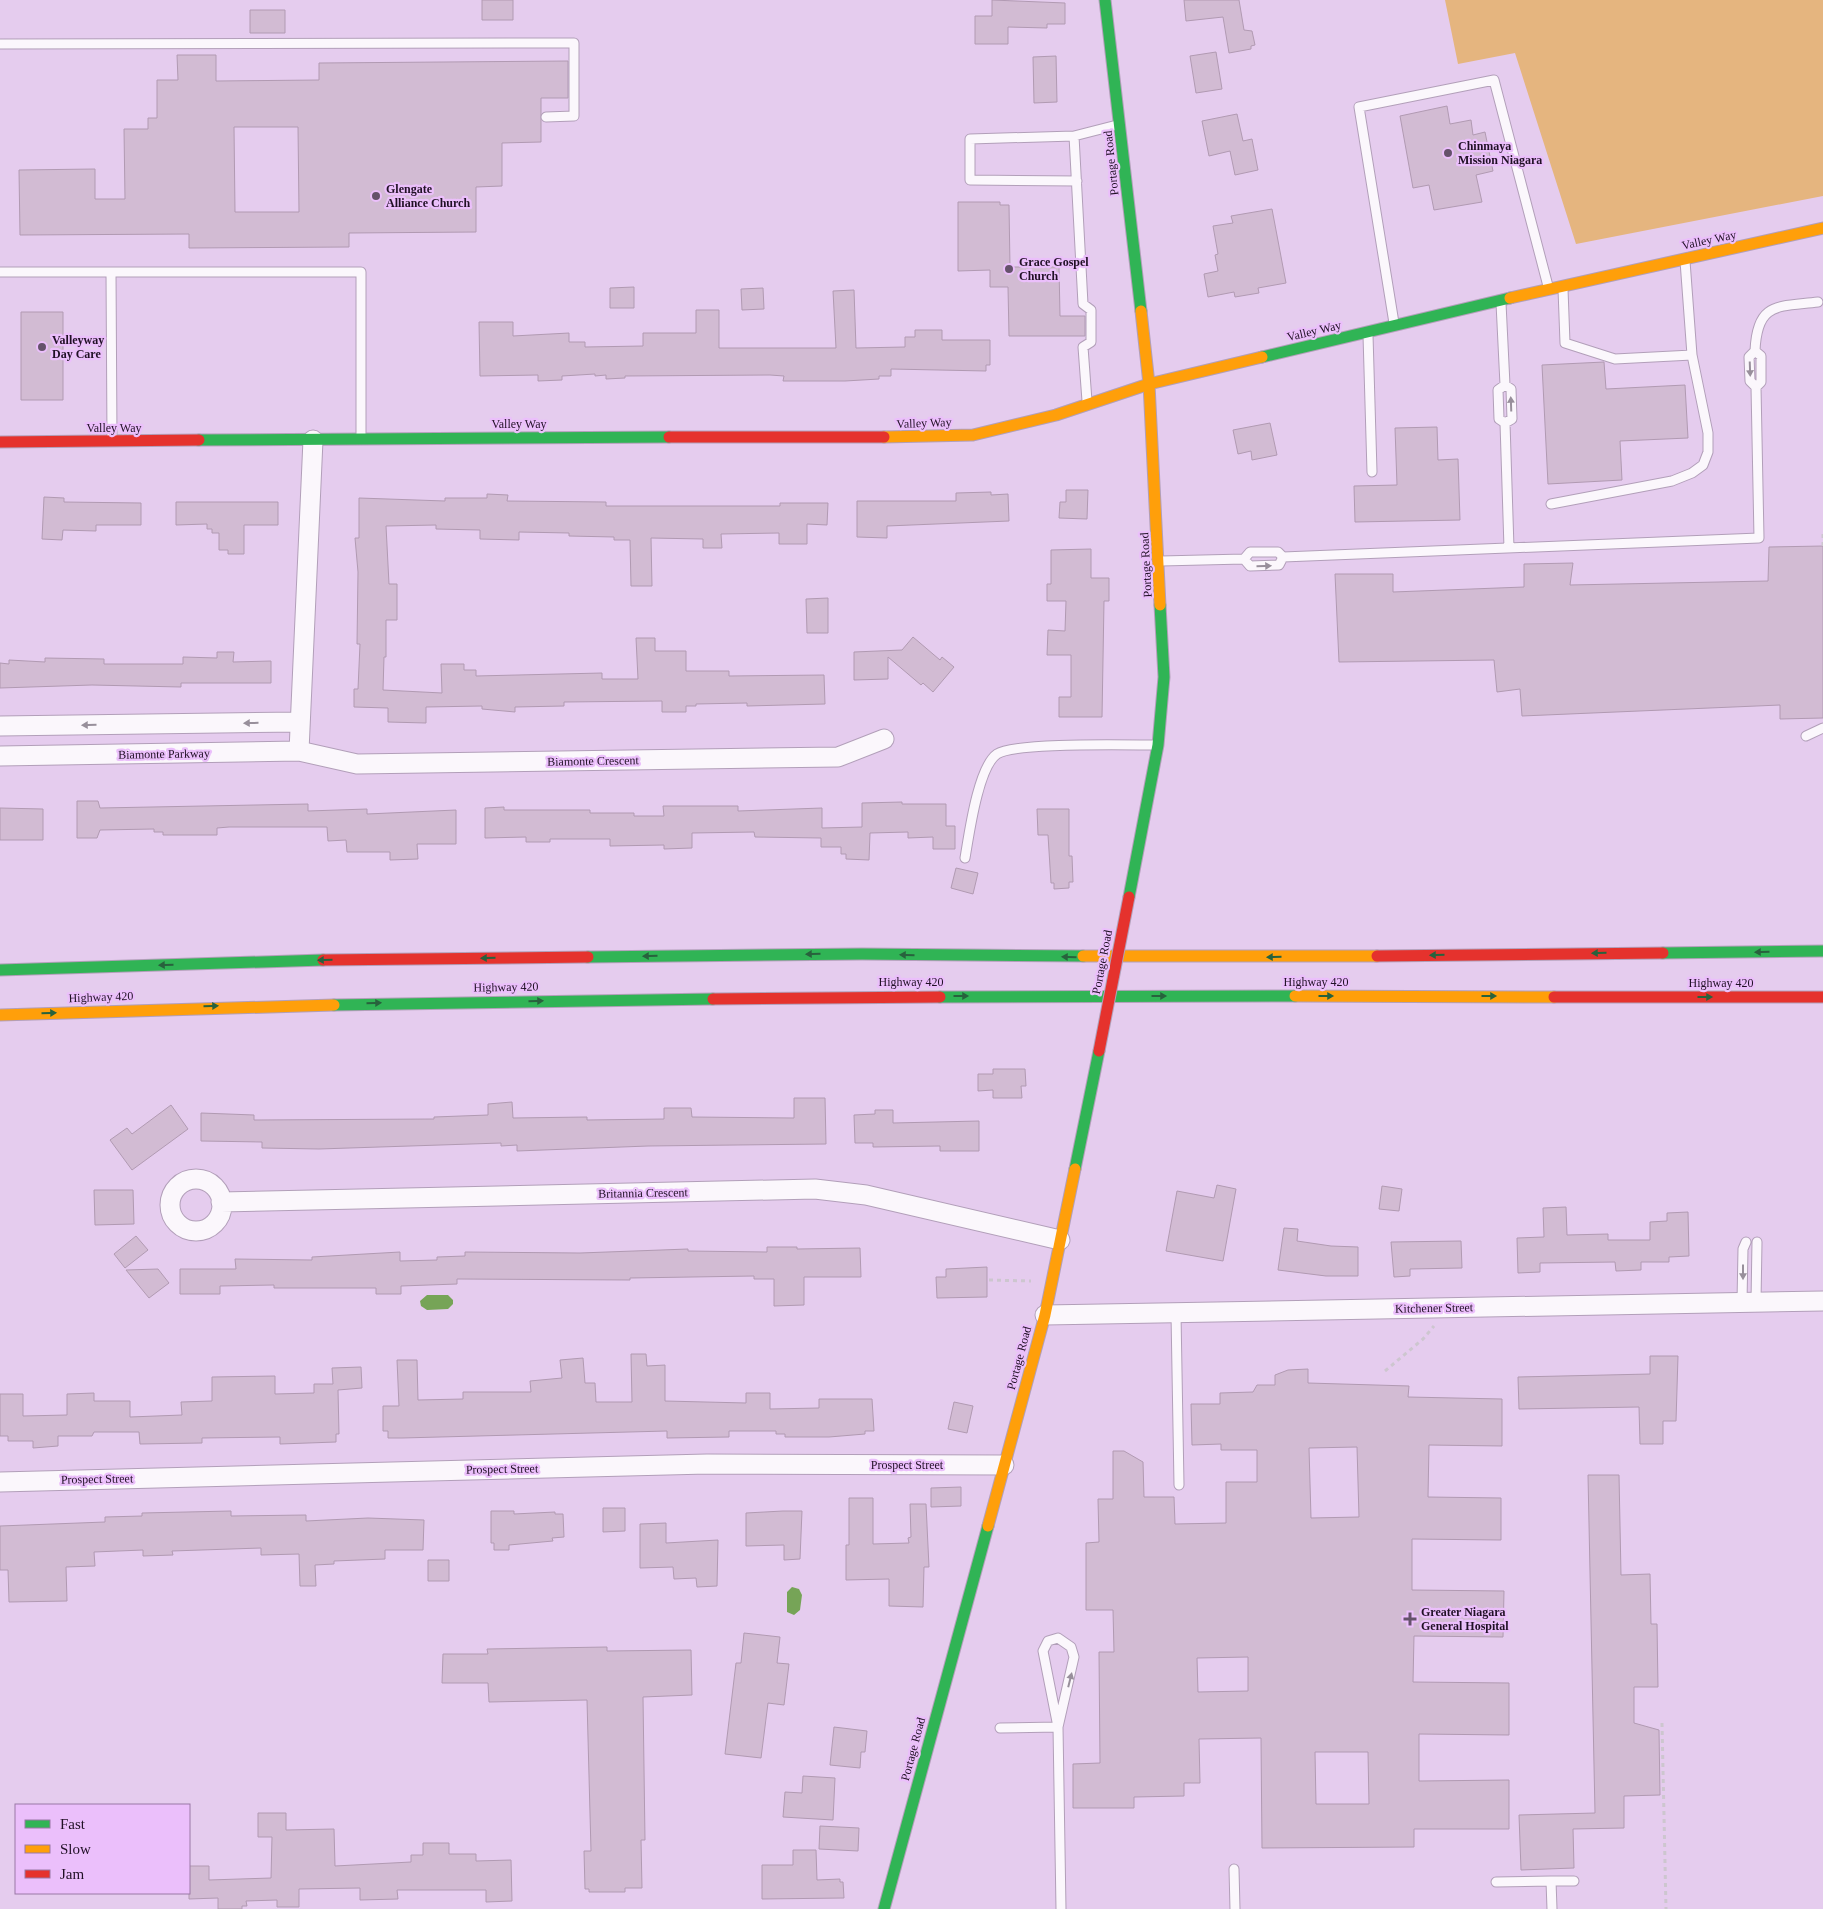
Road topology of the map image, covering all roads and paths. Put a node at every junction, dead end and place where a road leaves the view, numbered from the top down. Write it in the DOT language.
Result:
graph roads {
  1 [pos="1104,0"];
  2 [pos="0,44"];
  3 [pos="546,116"];
  4 [pos="1120,124"];
  5 [pos="1074,136"];
  6 [pos="1077,181"];
  7 [pos="1823,228"];
  8 [pos="1685,259"];
  9 [pos="0,272"];
  10 [pos="111,272"];
  11 [pos="1563,286"];
  12 [pos="1548,289"];
  13 [pos="1501,300"];
  14 [pos="1818,302"];
  15 [pos="1083,304"];
  16 [pos="1083,316"];
  17 [pos="1394,326"];
  18 [pos="1368,332"];
  19 [pos="1083,336"];
  20 [pos="1083,347"];
  21 [pos="1692,355"];
  22 [pos="1149,384"];
  23 [pos="1087,404"];
  24 [pos="313,440"];
  25 [pos="361,440"];
  26 [pos="112,441"];
  27 [pos="0,442"];
  28 [pos="1372,472"];
  29 [pos="1551,504"];
  30 [pos="1823,533"];
  31 [pos="1823,546"];
  32 [pos="1509,548"];
  33 [pos="1283,557"];
  34 [pos="1244,559"];
  35 [pos="1159,561"];
  36 [pos="300,722"];
  37 [pos="0,726"];
  38 [pos="1823,728"];
  39 [pos="1815,736"];
  40 [pos="884,739"];
  41 [pos="1158,745"];
  42 [pos="299,752"];
  43 [pos="0,756"];
  44 [pos="964,858"];
  45 [pos="1823,950"];
  46 [pos="0,970"];
  47 [pos="1823,997"];
  48 [pos="0,1015"];
  49 [pos="222,1202"];
  50 [pos="1060,1240"];
  51 [pos="1746,1242"];
  52 [pos="1756,1242"];
  53 [pos="989,1280"];
  54 [pos="1052,1282"];
  55 [pos="1823,1301"];
  56 [pos="1749,1302"];
  57 [pos="1448,1308"];
  58 [pos="1176,1314"];
  59 [pos="1045,1315"];
  60 [pos="1385,1371"];
  61 [pos="1004,1465"];
  62 [pos="0,1482"];
  63 [pos="1179,1485"];
  64 [pos="1662,1723"];
  65 [pos="1000,1728"];
  66 [pos="1058,1728"];
  67 [pos="1234,1869"];
  68 [pos="1551,1881"];
  69 [pos="1574,1881"];
  70 [pos="1496,1882"];
  71 [pos="884,1909"];
  72 [pos="1061,1909"];
  73 [pos="1235,1909"];
  74 [pos="1552,1909"];
  75 [pos="1666,1909"];
  1 -- 4 [label="main road, Portage Road"];
  2 -- 3 [label="lane"];
  4 -- 5 [label="lane"];
  4 -- 22 [label="main road, Portage Road"];
  5 -- 6 [label="lane"];
  5 -- 6 [label="lane"];
  6 -- 15 [label="lane"];
  7 -- 8 [label="main road, Valley Way"];
  8 -- 11 [label="main road, Valley Way"];
  8 -- 21 [label="lane"];
  9 -- 10 [label="lane"];
  10 -- 25 [label="lane"];
  10 -- 26 [label="lane"];
  11 -- 12 [label="main road, Valley Way"];
  11 -- 21 [label="lane"];
  12 -- 13 [label="main road, Valley Way"];
  12 -- 17 [label="lane"];
  13 -- 17 [label="main road, Valley Way"];
  13 -- 32 [label="lane"];
  14 -- 32 [label="lane"];
  15 -- 16 [label="lane"];
  15 -- 20 [label="lane"];
  17 -- 18 [label="main road, Valley Way"];
  18 -- 22 [label="main road, Valley Way"];
  18 -- 28 [label="lane"];
  19 -- 20 [label="lane"];
  20 -- 23 [label="lane"];
  21 -- 29 [label="lane"];
  22 -- 23 [label="main road, Valley Way"];
  22 -- 35 [label="main road, Portage Road"];
  23 -- 25 [label="main road, Valley Way"];
  24 -- 25 [label="main road, Valley Way"];
  24 -- 26 [label="main road, Valley Way"];
  24 -- 36 [label="street"];
  26 -- 27 [label="main road, Valley Way"];
  30 -- 31 [label="path"];
  32 -- 33 [label="lane"];
  33 -- 34 [label="lane"];
  34 -- 33 [label="lane, one-way"];
  34 -- 35 [label="lane"];
  35 -- 41 [label="main road, Portage Road"];
  36 -- 37 [label="street, one-way"];
  36 -- 42 [label="street"];
  38 -- 39 [label="lane"];
  40 -- 42 [label="street, Biamonte Crescent"];
  41 -- 44 [label="lane"];
  41 -- 50 [label="main road, Portage Road, bridge"];
  42 -- 43 [label="street, Biamonte Parkway"];
  45 -- 46 [label="main road, Highway 420, one-way"];
  48 -- 47 [label="main road, Highway 420, one-way"];
  49 -- 50 [label="street, Britannia Crescent"];
  50 -- 54 [label="main road, Portage Road"];
  51 -- 56 [label="lane, one-way"];
  52 -- 56 [label="lane"];
  53 -- 54 [label="path"];
  54 -- 59 [label="main road, Portage Road"];
  55 -- 56 [label="street, Kitchener Street"];
  56 -- 57 [label="street, Kitchener Street"];
  57 -- 58 [label="street, Kitchener Street"];
  57 -- 60 [label="path"];
  58 -- 59 [label="street, Kitchener Street"];
  58 -- 63 [label="lane"];
  59 -- 61 [label="main road, Portage Road"];
  61 -- 62 [label="street, Prospect Street"];
  61 -- 71 [label="main road, Portage Road"];
  64 -- 75 [label="path"];
  65 -- 66 [label="lane"];
  66 -- 66 [label="lane, one-way"];
  66 -- 72 [label="lane"];
  67 -- 73 [label="lane"];
  68 -- 69 [label="lane"];
  68 -- 70 [label="lane"];
  68 -- 74 [label="lane"];
}
